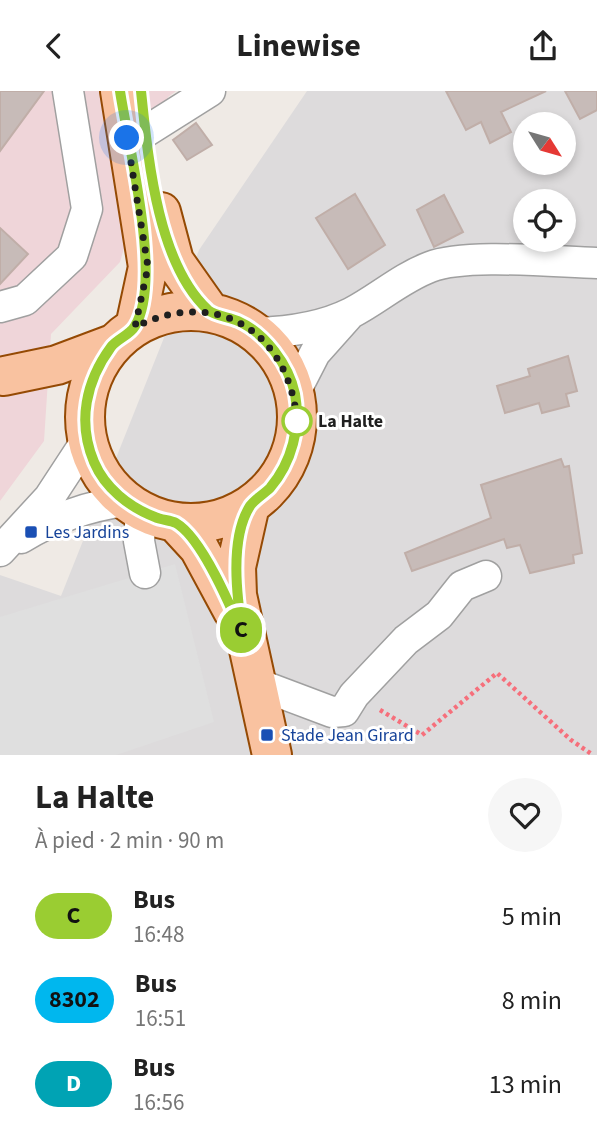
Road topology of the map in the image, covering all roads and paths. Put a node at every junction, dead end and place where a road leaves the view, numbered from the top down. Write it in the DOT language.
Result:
graph roads {
  1 [pos="68,91"];
  2 [pos="120,91"];
  3 [pos="141,91"];
  4 [pos="210,91"];
  5 [pos="136,135"];
  6 [pos="597,263"];
  7 [pos="0,307"];
  8 [pos="210,312"];
  9 [pos="351,313"];
  10 [pos="257,333"];
  11 [pos="124,335"];
  12 [pos="2,375"];
  13 [pos="295,392"];
  14 [pos="86,425"];
  15 [pos="250,505"];
  16 [pos="147,512"];
  17 [pos="1,550"];
  18 [pos="145,573"];
  19 [pos="486,576"];
  20 [pos="243,636"];
  21 [pos="255,683"];
  22 [pos="354,695"];
  23 [pos="272,755"];
  24 [pos="593,755"];
  1 -- 7 [label="street"];
  2 -- 5 [label="main road"];
  3 -- 5 [label="main road"];
  4 -- 5 [label="street"];
  5 -- 8 [label="main road"];
  5 -- 11 [label="main road"];
  6 -- 9 [label="street"];
  8 -- 10 [label="main road"];
  8 -- 11 [label="main road"];
  9 -- 10 [label="street"];
  9 -- 13 [label="street"];
  10 -- 13 [label="main road"];
  11 -- 12 [label="main road"];
  11 -- 14 [label="main road"];
  12 -- 14 [label="main road"];
  13 -- 15 [label="main road"];
  14 -- 16 [label="main road"];
  14 -- 17 [label="street"];
  15 -- 16 [label="main road"];
  15 -- 20 [label="main road"];
  16 -- 17 [label="street"];
  16 -- 18 [label="street"];
  16 -- 20 [label="main road"];
  19 -- 22 [label="street"];
  20 -- 21 [label="main road"];
  21 -- 22 [label="street"];
  21 -- 23 [label="main road"];
  22 -- 24 [label="path"];
}
